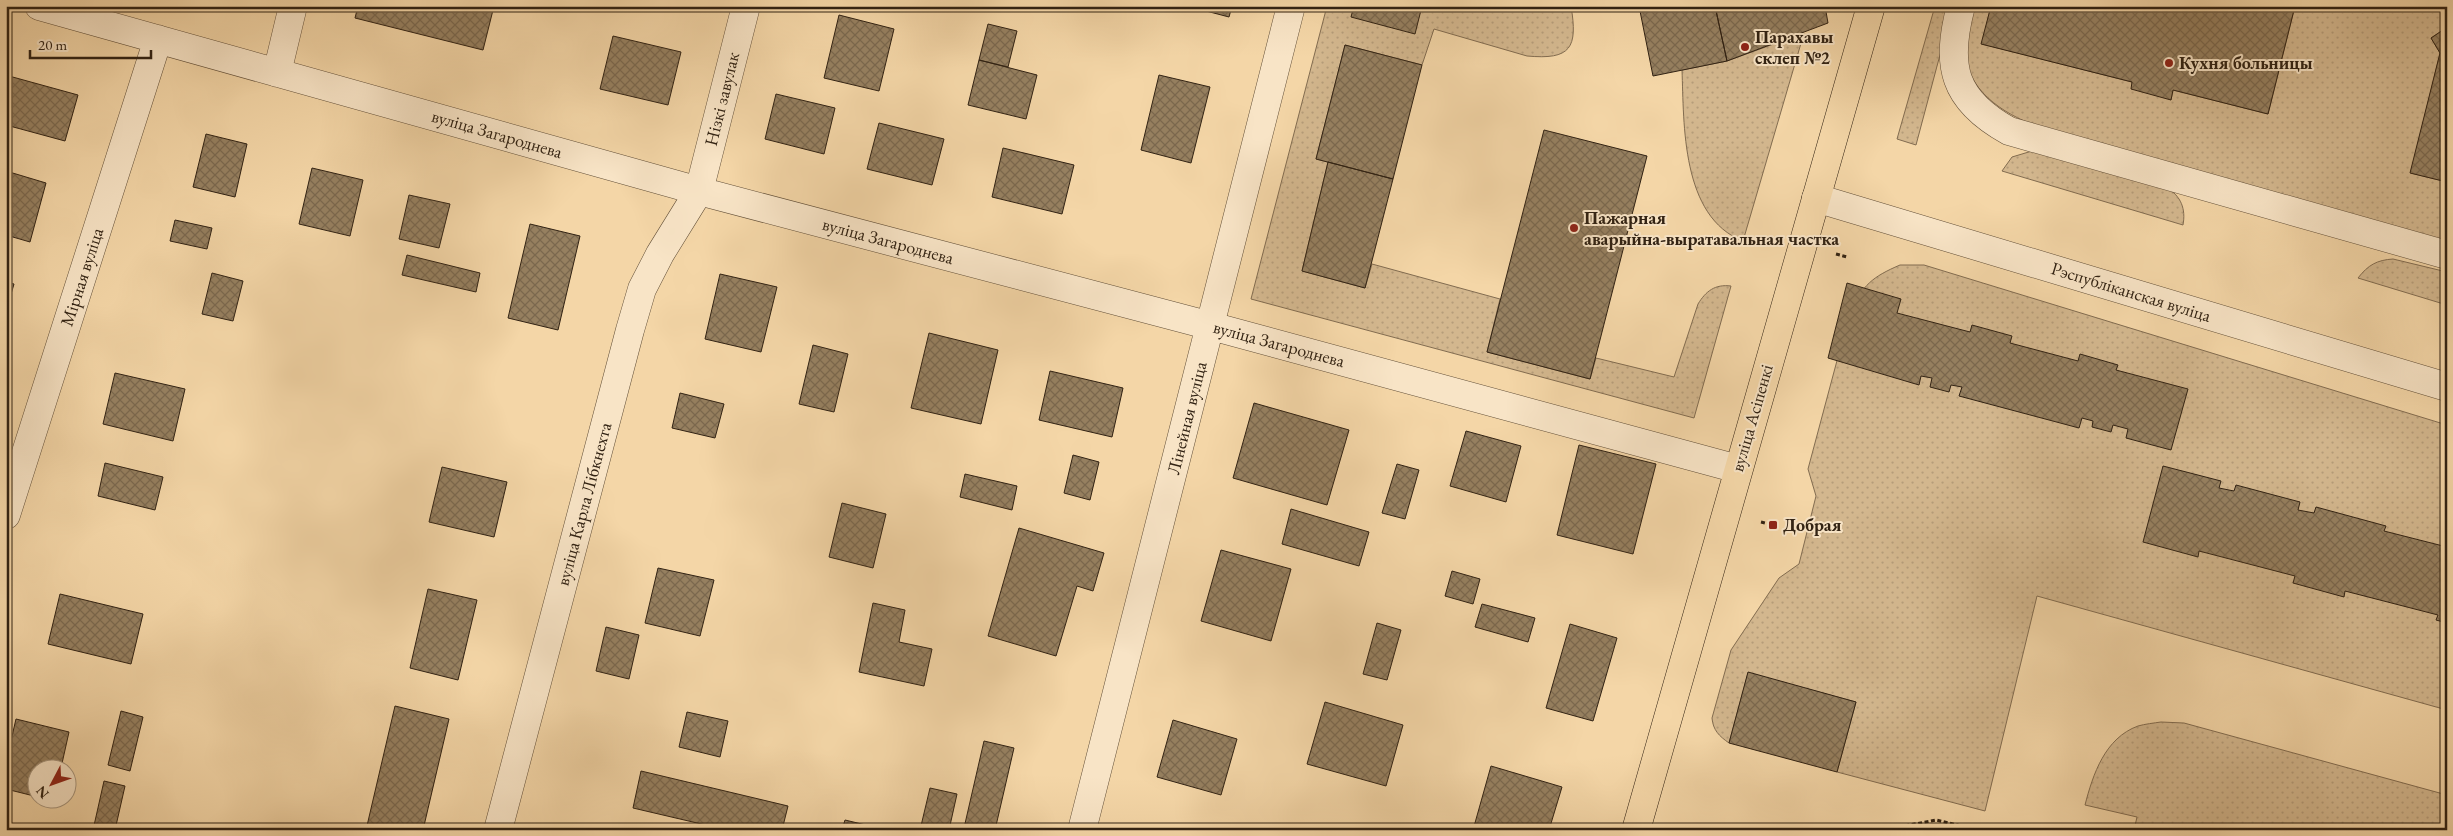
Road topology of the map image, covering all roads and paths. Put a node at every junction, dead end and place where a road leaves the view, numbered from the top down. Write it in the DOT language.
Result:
graph roads {
  1 [pos="39,6"];
  2 [pos="293,6"];
  3 [pos="746,6"];
  4 [pos="1291,6"];
  5 [pos="1871,6"];
  6 [pos="1961,6"];
  7 [pos="158,40"];
  8 [pos="277,72"];
  9 [pos="699,191"];
  10 [pos="1816,198"];
  11 [pos="2447,255"];
  12 [pos="1211,326"];
  13 [pos="2447,387"];
  14 [pos="1738,468"];
  15 [pos="6,515"];
  16 [pos="1898,827"];
  17 [pos="498,830"];
  18 [pos="1082,830"];
  19 [pos="1636,830"];
  20 [pos="1978,830"];
  1 -- 7 [label="street, вуліца Загароднева"];
  2 -- 8 [label="street"];
  3 -- 9 [label="street, Нізкі завулак"];
  4 -- 12 [label="street, Лінейная вуліца"];
  5 -- 10 [label="main road, вуліца Асіпенкі"];
  6 -- 11 [label="street"];
  7 -- 8 [label="street, вуліца Загароднева"];
  7 -- 15 [label="street, Мірная вуліца"];
  8 -- 9 [label="street, вуліца Загароднева"];
  9 -- 12 [label="street, вуліца Загароднева"];
  9 -- 17 [label="street, вуліца Карла Лібкнехта"];
  10 -- 13 [label="street, Рэспубліканская вуліца"];
  10 -- 14 [label="main road, вуліца Асіпенкі"];
  12 -- 14 [label="street, вуліца Загароднева"];
  12 -- 18 [label="street, Лінейная вуліца"];
  14 -- 19 [label="main road, вуліца Асіпенкі"];
  16 -- 20 [label="path"];
}
